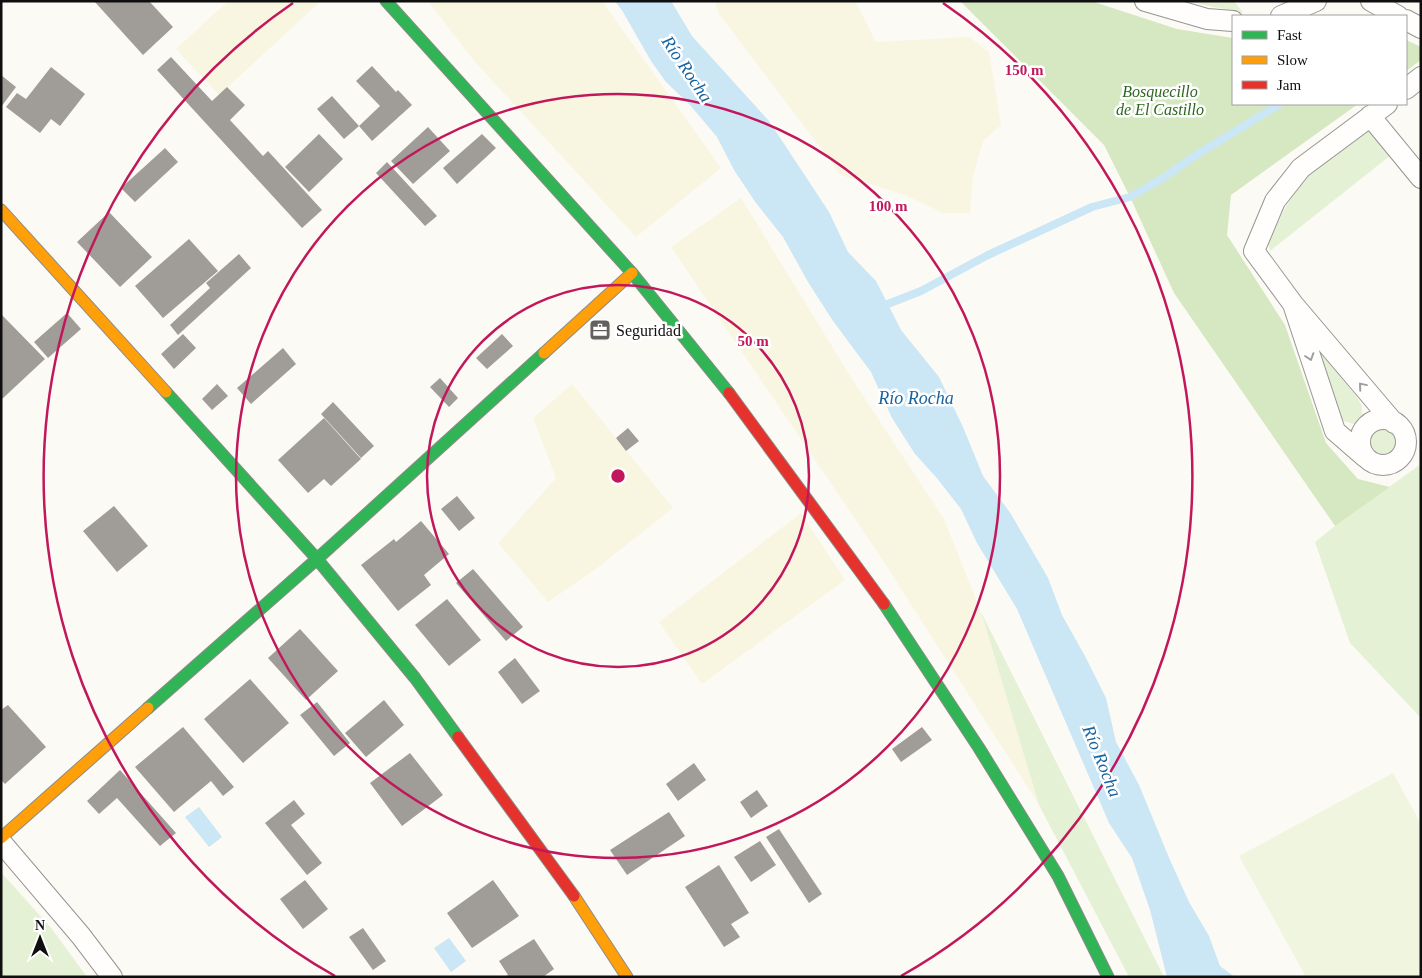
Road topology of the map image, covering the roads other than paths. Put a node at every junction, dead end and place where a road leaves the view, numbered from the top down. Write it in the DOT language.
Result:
graph roads {
  1 [pos="386,1"];
  2 [pos="1145,1"];
  3 [pos="1316,1"];
  4 [pos="1371,1"];
  5 [pos="1283,15"];
  6 [pos="1396,15"];
  7 [pos="1232,21"];
  8 [pos="1407,21"];
  9 [pos="1421,28"];
  10 [pos="1421,77"];
  11 [pos="1407,88"];
  12 [pos="1385,105"];
  13 [pos="1370,116"];
  14 [pos="1421,178"];
  15 [pos="1,210"];
  16 [pos="632,273"];
  17 [pos="1294,304"];
  18 [pos="1394,423"];
  19 [pos="1365,457"];
  20 [pos="318,559"];
  21 [pos="1,838"];
  22 [pos="1,842"];
  23 [pos="112,977"];
  24 [pos="627,977"];
  25 [pos="1108,977"];
  1 -- 16 [label="street"];
  2 -- 7 [label="street"];
  3 -- 5 [label="street"];
  4 -- 6 [label="street"];
  8 -- 9 [label="street"];
  10 -- 11 [label="street"];
  12 -- 13 [label="street"];
  13 -- 14 [label="street"];
  13 -- 17 [label="street"];
  15 -- 20 [label="street"];
  16 -- 20 [label="street"];
  16 -- 25 [label="street"];
  18 -- 17 [label="street, one-way"];
  17 -- 19 [label="street, one-way"];
  18 -- 19 [label="street"];
  18 -- 19 [label="street"];
  20 -- 21 [label="street"];
  20 -- 24 [label="street"];
  22 -- 23 [label="street"];
}
